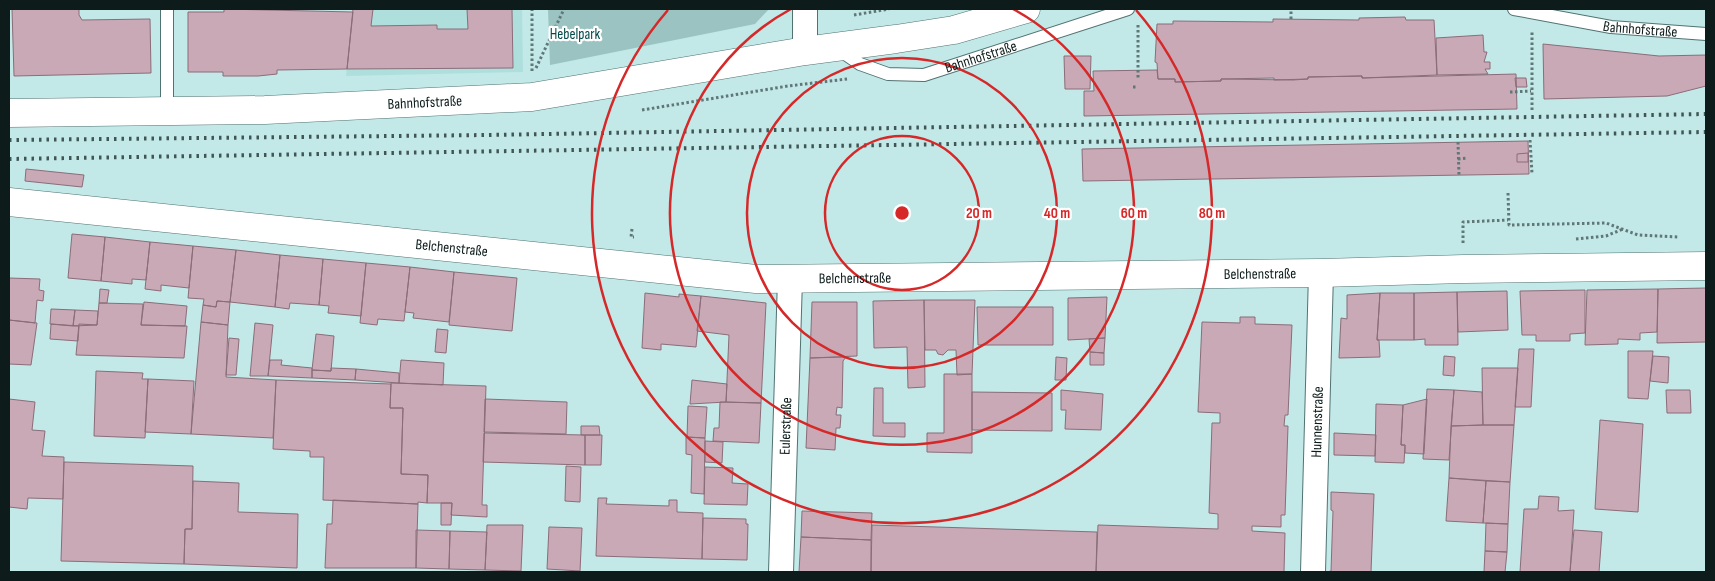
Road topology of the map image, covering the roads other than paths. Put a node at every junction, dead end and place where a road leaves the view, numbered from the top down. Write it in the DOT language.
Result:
graph roads {
  1 [pos="167,9"];
  2 [pos="805,9"];
  3 [pos="1026,9"];
  4 [pos="1128,9"];
  5 [pos="1514,9"];
  6 [pos="994,15"];
  7 [pos="1706,34"];
  8 [pos="836,48"];
  9 [pos="805,50"];
  10 [pos="167,111"];
  11 [pos="9,113"];
  12 [pos="9,202"];
  13 [pos="1706,266"];
  14 [pos="1321,273"];
  15 [pos="790,279"];
  16 [pos="781,572"];
  17 [pos="1313,572"];
  1 -- 10 [label="lane"];
  2 -- 9 [label="street"];
  3 -- 6 [label="main road, Bahnhofstraße"];
  4 -- 8 [label="lane, Bahnhofstraße"];
  5 -- 7 [label="lane, Bahnhofstraße"];
  6 -- 8 [label="main road, Bahnhofstraße"];
  8 -- 9 [label="main road, Bahnhofstraße"];
  9 -- 10 [label="main road, Bahnhofstraße"];
  10 -- 11 [label="main road, Bahnhofstraße"];
  12 -- 15 [label="main road, Belchenstraße"];
  13 -- 14 [label="main road, Belchenstraße"];
  14 -- 15 [label="main road, Belchenstraße"];
  14 -- 17 [label="street, Hunnenstraße"];
  15 -- 16 [label="street, Eulerstraße"];
}
